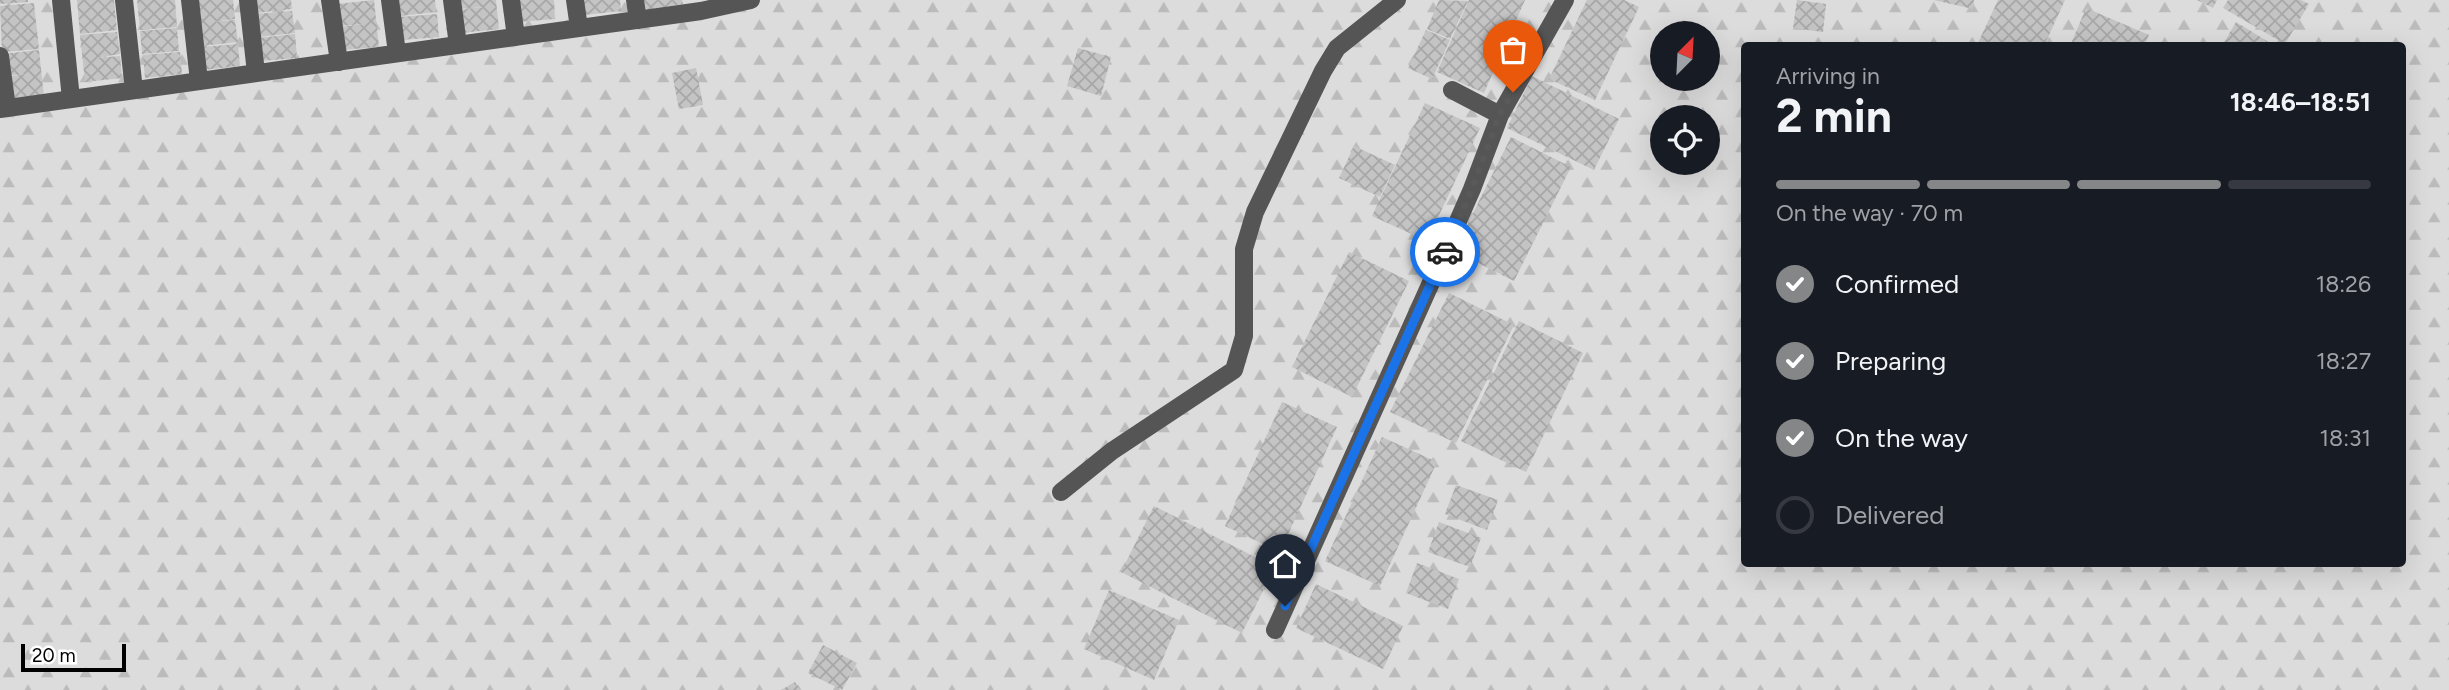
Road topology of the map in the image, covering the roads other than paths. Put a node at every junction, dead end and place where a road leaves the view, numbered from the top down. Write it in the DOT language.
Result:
graph roads {
  1 [pos="61,0"];
  2 [pos="124,0"];
  3 [pos="190,0"];
  4 [pos="248,0"];
  5 [pos="330,0"];
  6 [pos="390,0"];
  7 [pos="452,0"];
  8 [pos="511,0"];
  9 [pos="575,0"];
  10 [pos="635,0"];
  11 [pos="751,0"];
  12 [pos="1397,0"];
  13 [pos="1565,0"];
  14 [pos="700,5"];
  15 [pos="638,20"];
  16 [pos="579,28"];
  17 [pos="516,37"];
  18 [pos="458,45"];
  19 [pos="397,53"];
  20 [pos="0,55"];
  21 [pos="339,62"];
  22 [pos="256,74"];
  23 [pos="199,81"];
  24 [pos="134,90"];
  25 [pos="1452,90"];
  26 [pos="71,99"];
  27 [pos="3,109"];
  28 [pos="1500,114"];
  29 [pos="1061,492"];
  30 [pos="1275,630"];
  1 -- 26 [label="street"];
  2 -- 24 [label="street"];
  3 -- 23 [label="street"];
  4 -- 22 [label="street"];
  5 -- 21 [label="street"];
  6 -- 19 [label="street"];
  7 -- 18 [label="street"];
  8 -- 17 [label="street"];
  9 -- 16 [label="street"];
  10 -- 15 [label="street"];
  11 -- 14 [label="street"];
  12 -- 29 [label="street"];
  13 -- 28 [label="street"];
  14 -- 15 [label="street"];
  15 -- 16 [label="street"];
  16 -- 17 [label="street"];
  17 -- 18 [label="street"];
  18 -- 19 [label="street"];
  19 -- 21 [label="street"];
  20 -- 27 [label="street"];
  21 -- 22 [label="street"];
  22 -- 23 [label="street"];
  23 -- 24 [label="street"];
  24 -- 26 [label="street"];
  25 -- 28 [label="street"];
  26 -- 27 [label="street"];
  28 -- 30 [label="street"];
}
